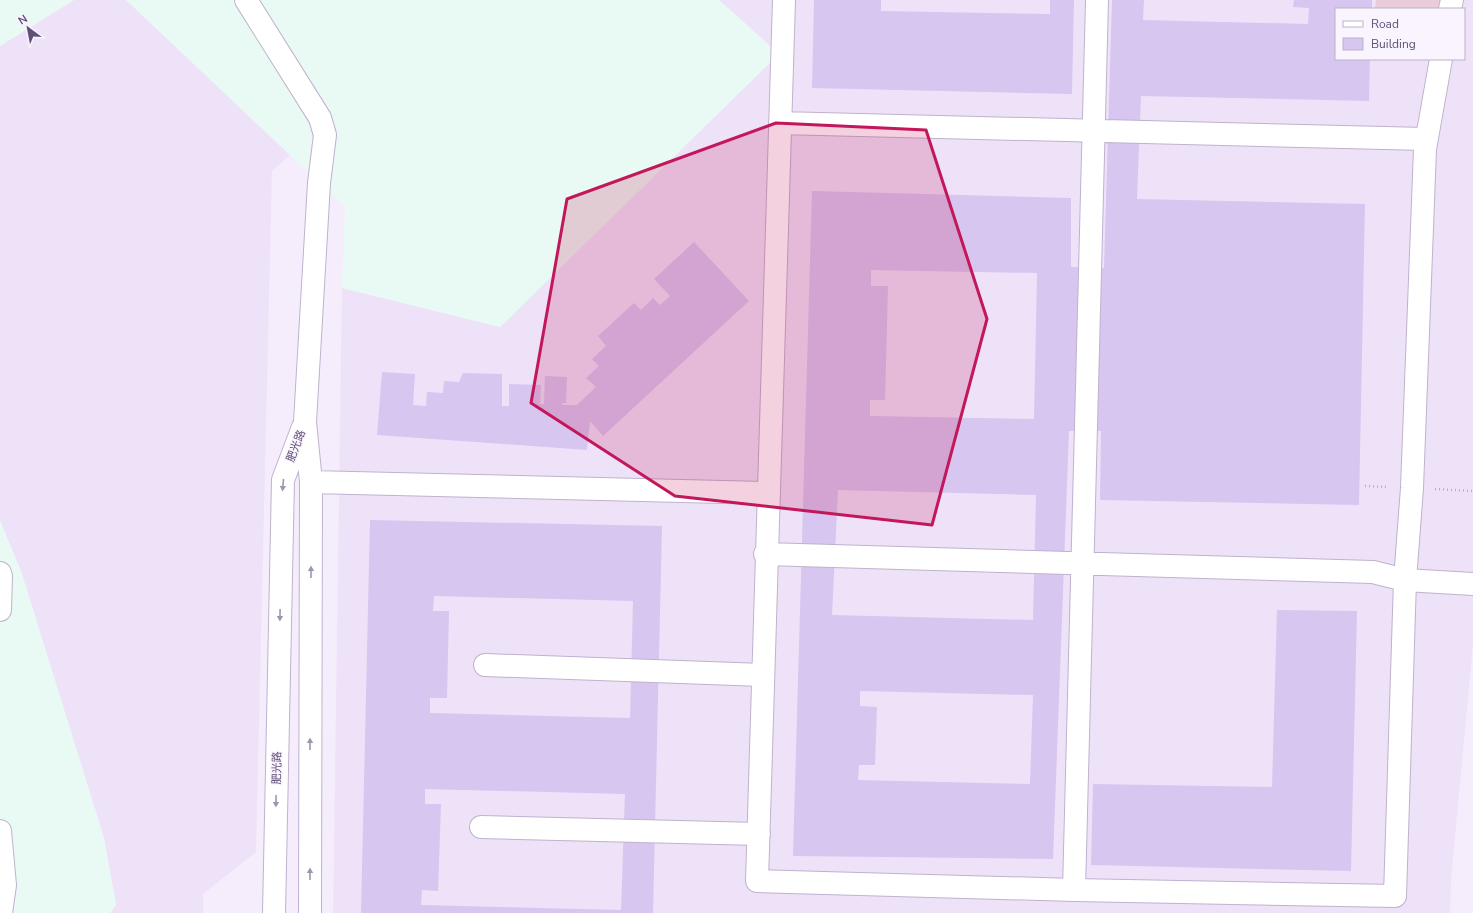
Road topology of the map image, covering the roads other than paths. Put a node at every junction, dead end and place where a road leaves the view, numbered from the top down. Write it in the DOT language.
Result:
graph roads {
  1 [pos="246,0"];
  2 [pos="784,0"];
  3 [pos="1097,0"];
  4 [pos="1441,60"];
  5 [pos="780,123"];
  6 [pos="1094,131"];
  7 [pos="1426,140"];
  8 [pos="305,422"];
  9 [pos="311,482"];
  10 [pos="769,493"];
  11 [pos="765,554"];
  12 [pos="0,573"];
  13 [pos="1405,580"];
  14 [pos="1473,584"];
  15 [pos="0,610"];
  16 [pos="485,665"];
  17 [pos="763,675"];
  18 [pos="481,827"];
  19 [pos="0,831"];
  20 [pos="759,834"];
  21 [pos="1074,890"];
  22 [pos="1,913"];
  23 [pos="274,913"];
  24 [pos="310,913"];
  1 -- 8 [label="street"];
  2 -- 5 [label="street"];
  3 -- 6 [label="street"];
  4 -- 7 [label="street"];
  5 -- 6 [label="street"];
  5 -- 10 [label="street"];
  6 -- 7 [label="street"];
  6 -- 21 [label="street"];
  7 -- 13 [label="street"];
  8 -- 9 [label="street, 肥光路"];
  8 -- 23 [label="street, 肥光路, one-way"];
  9 -- 10 [label="street"];
  24 -- 9 [label="street, 肥光路, one-way"];
  10 -- 17 [label="street"];
  11 -- 13 [label="street"];
  12 -- 15 [label="street"];
  13 -- 14 [label="street"];
  13 -- 21 [label="street"];
  16 -- 17 [label="street"];
  17 -- 20 [label="street"];
  18 -- 20 [label="street"];
  19 -- 22 [label="street"];
  20 -- 21 [label="street"];
}
